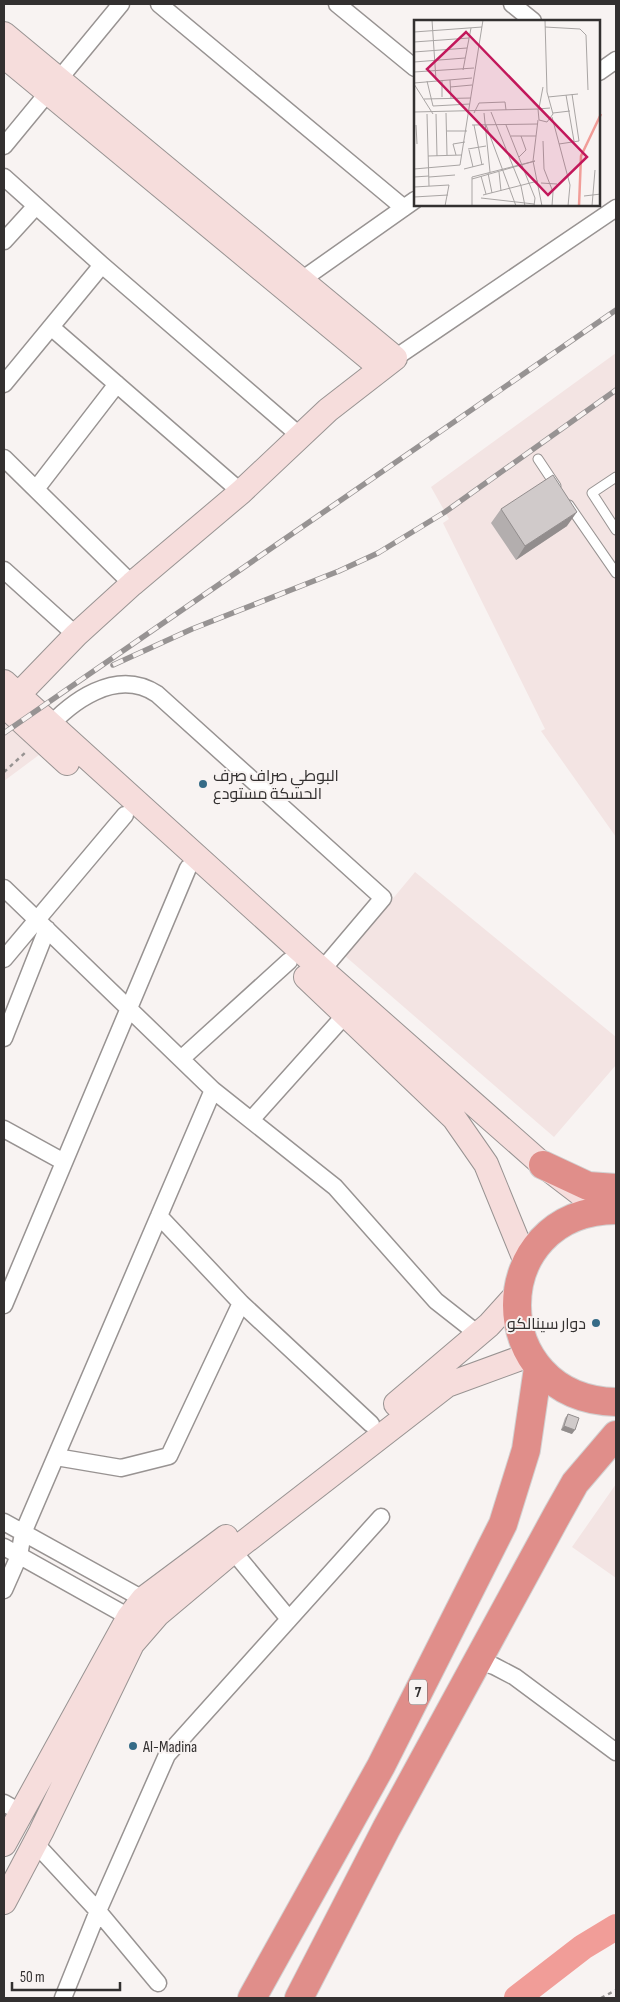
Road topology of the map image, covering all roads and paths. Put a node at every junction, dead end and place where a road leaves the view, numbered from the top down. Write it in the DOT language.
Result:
graph roads {
  1 [pos="121,4"];
  2 [pos="159,4"];
  3 [pos="338,4"];
  4 [pos="512,4"];
  5 [pos="532,20"];
  6 [pos="4,34"];
  7 [pos="4,56"];
  8 [pos="616,60"];
  9 [pos="414,67"];
  10 [pos="600,71"];
  11 [pos="53,86"];
  12 [pos="4,146"];
  13 [pos="4,177"];
  14 [pos="410,204"];
  15 [pos="35,207"];
  16 [pos="616,208"];
  17 [pos="4,241"];
  18 [pos="102,265"];
  19 [pos="294,285"];
  20 [pos="51,327"];
  21 [pos="388,363"];
  22 [pos="4,384"];
  23 [pos="117,384"];
  24 [pos="300,435"];
  25 [pos="4,458"];
  26 [pos="538,459"];
  27 [pos="616,477"];
  28 [pos="36,489"];
  29 [pos="242,492"];
  30 [pos="560,492"];
  31 [pos="566,500"];
  32 [pos="616,530"];
  33 [pos="4,570"];
  34 [pos="616,573"];
  35 [pos="132,584"];
  36 [pos="76,636"];
  37 [pos="7,699"];
  38 [pos="38,739"];
  39 [pos="4,772"];
  40 [pos="125,815"];
  41 [pos="188,868"];
  42 [pos="4,888"];
  43 [pos="43,924"];
  44 [pos="4,959"];
  45 [pos="289,961"];
  46 [pos="322,970"];
  47 [pos="129,1008"];
  48 [pos="346,1014"];
  49 [pos="4,1038"];
  50 [pos="181,1059"];
  51 [pos="213,1090"];
  52 [pos="251,1120"];
  53 [pos="4,1129"];
  54 [pos="64,1162"];
  55 [pos="543,1165"];
  56 [pos="614,1206"];
  57 [pos="159,1216"];
  58 [pos="526,1262"];
  59 [pos="516,1294"];
  60 [pos="242,1303"];
  61 [pos="4,1305"];
  62 [pos="478,1334"];
  63 [pos="534,1361"];
  64 [pos="616,1402"];
  65 [pos="371,1424"];
  66 [pos="616,1435"];
  67 [pos="56,1457"];
  68 [pos="381,1517"];
  69 [pos="4,1522"];
  70 [pos="23,1533"];
  71 [pos="4,1547"];
  72 [pos="233,1551"];
  73 [pos="19,1556"];
  74 [pos="4,1590"];
  75 [pos="143,1610"];
  76 [pos="289,1619"];
  77 [pos="477,1661"];
  78 [pos="616,1752"];
  79 [pos="12,1807"];
  80 [pos="34,1843"];
  81 [pos="4,1844"];
  82 [pos="4,1902"];
  83 [pos="98,1911"];
  84 [pos="158,1983"];
  85 [pos="616,1990"];
  86 [pos="63,1998"];
  87 [pos="252,1998"];
  88 [pos="299,1998"];
  89 [pos="602,1998"];
  1 -- 11 [label="street"];
  2 -- 14 [label="street"];
  3 -- 9 [label="street"];
  4 -- 5 [label="street"];
  6 -- 11 [label="street"];
  7 -- 11 [label="street"];
  8 -- 10 [label="street"];
  11 -- 12 [label="street"];
  11 -- 19 [label="street"];
  13 -- 15 [label="street"];
  14 -- 19 [label="street"];
  15 -- 17 [label="street"];
  15 -- 18 [label="street"];
  16 -- 21 [label="street"];
  18 -- 20 [label="street"];
  18 -- 24 [label="street"];
  19 -- 21 [label="street"];
  20 -- 22 [label="street"];
  20 -- 23 [label="street"];
  21 -- 24 [label="street"];
  23 -- 28 [label="street"];
  23 -- 29 [label="street"];
  24 -- 29 [label="street"];
  25 -- 28 [label="street"];
  26 -- 30 [label="lane"];
  27 -- 32 [label="lane"];
  28 -- 35 [label="street"];
  29 -- 35 [label="street"];
  31 -- 34 [label="lane"];
  33 -- 36 [label="street"];
  35 -- 36 [label="street"];
  36 -- 37 [label="street"];
  37 -- 38 [label="street"];
  38 -- 39 [label="path"];
  38 -- 40 [label="street"];
  38 -- 46 [label="street"];
  38 -- 46 [label="street"];
  40 -- 41 [label="street"];
  40 -- 43 [label="street"];
  41 -- 45 [label="street"];
  41 -- 47 [label="street"];
  42 -- 43 [label="street"];
  43 -- 44 [label="street"];
  43 -- 47 [label="street"];
  43 -- 49 [label="street"];
  45 -- 48 [label="street"];
  45 -- 50 [label="street"];
  46 -- 55 [label="street"];
  47 -- 50 [label="street"];
  47 -- 54 [label="street"];
  48 -- 52 [label="street"];
  48 -- 58 [label="street"];
  50 -- 51 [label="street"];
  51 -- 52 [label="street"];
  51 -- 57 [label="street"];
  52 -- 62 [label="street"];
  53 -- 54 [label="street"];
  54 -- 61 [label="street"];
  55 -- 56 [label="highway"];
  56 -- 58 [label="highway, 7"];
  57 -- 60 [label="street"];
  57 -- 67 [label="street"];
  58 -- 59 [label="highway, 7"];
  59 -- 62 [label="street"];
  59 -- 63 [label="highway, 7"];
  60 -- 65 [label="street"];
  60 -- 67 [label="street"];
  62 -- 65 [label="street"];
  63 -- 64 [label="highway, 7"];
  63 -- 72 [label="street"];
  63 -- 87 [label="highway, 7"];
  65 -- 75 [label="street"];
  66 -- 77 [label="highway, 7"];
  67 -- 70 [label="street"];
  68 -- 76 [label="street"];
  69 -- 70 [label="street"];
  70 -- 73 [label="street"];
  70 -- 75 [label="street"];
  71 -- 73 [label="street"];
  72 -- 75 [label="street"];
  72 -- 76 [label="street"];
  73 -- 74 [label="street"];
  73 -- 75 [label="street"];
  75 -- 79 [label="street"];
  75 -- 80 [label="street"];
  76 -- 83 [label="street"];
  77 -- 78 [label="street"];
  77 -- 88 [label="highway, 7"];
  79 -- 81 [label="street"];
  80 -- 82 [label="street"];
  80 -- 83 [label="street"];
  83 -- 84 [label="street"];
  83 -- 86 [label="street"];
  85 -- 89 [label="path"];
}
